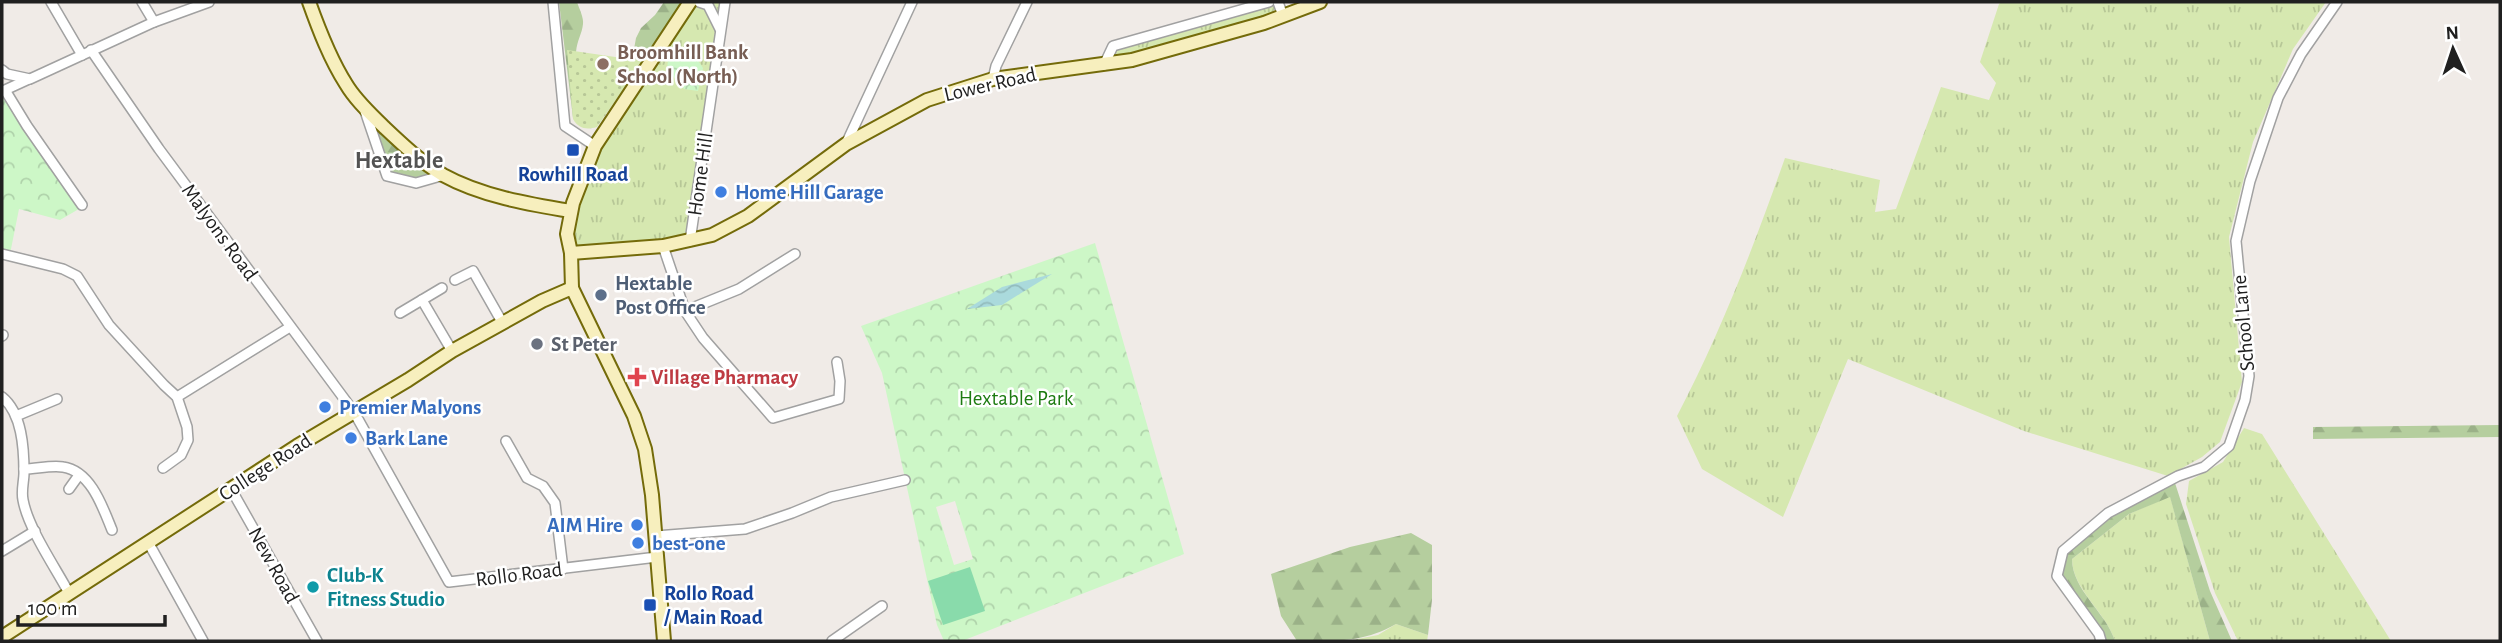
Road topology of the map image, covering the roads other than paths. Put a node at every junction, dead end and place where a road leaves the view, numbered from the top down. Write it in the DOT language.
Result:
graph roads {
  1 [pos="51,2"];
  2 [pos="142,2"];
  3 [pos="209,2"];
  4 [pos="309,2"];
  5 [pos="553,2"];
  6 [pos="690,2"];
  7 [pos="699,2"];
  8 [pos="725,2"];
  9 [pos="912,2"];
  10 [pos="1027,2"];
  11 [pos="1269,2"];
  12 [pos="1278,2"];
  13 [pos="1320,2"];
  14 [pos="2337,2"];
  15 [pos="1283,16"];
  16 [pos="154,22"];
  17 [pos="720,29"];
  18 [pos="86,52"];
  19 [pos="1104,65"];
  20 [pos="2,70"];
  21 [pos="30,79"];
  22 [pos="993,79"];
  23 [pos="363,106"];
  24 [pos="846,144"];
  25 [pos="595,146"];
  26 [pos="444,175"];
  27 [pos="82,205"];
  28 [pos="571,211"];
  29 [pos="690,241"];
  30 [pos="663,247"];
  31 [pos="571,253"];
  32 [pos="2,254"];
  33 [pos="795,254"];
  34 [pos="455,280"];
  35 [pos="442,288"];
  36 [pos="572,288"];
  37 [pos="422,300"];
  38 [pos="685,311"];
  39 [pos="400,313"];
  40 [pos="502,322"];
  41 [pos="290,327"];
  42 [pos="452,351"];
  43 [pos="836,362"];
  44 [pos="2,397"];
  45 [pos="177,397"];
  46 [pos="57,399"];
  47 [pos="354,412"];
  48 [pos="16,415"];
  49 [pos="506,441"];
  50 [pos="163,468"];
  51 [pos="24,469"];
  52 [pos="79,475"];
  53 [pos="905,480"];
  54 [pos="231,488"];
  55 [pos="69,489"];
  56 [pos="112,530"];
  57 [pos="35,531"];
  58 [pos="656,536"];
  59 [pos="148,542"];
  60 [pos="2,551"];
  61 [pos="657,557"];
  62 [pos="563,569"];
  63 [pos="69,593"];
  64 [pos="882,606"];
  65 [pos="2,637"];
  66 [pos="203,641"];
  67 [pos="317,641"];
  68 [pos="664,641"];
  69 [pos="832,641"];
  70 [pos="2101,641"];
  1 -- 18 [label="street, Malyons Road"];
  2 -- 16 [label="street"];
  3 -- 16 [label="street"];
  4 -- 23 [label="street"];
  5 -- 25 [label="street"];
  6 -- 25 [label="street"];
  7 -- 17 [label="street"];
  8 -- 17 [label="street, Home Hill"];
  9 -- 24 [label="street"];
  10 -- 22 [label="street"];
  11 -- 19 [label="street"];
  12 -- 15 [label="street"];
  13 -- 15 [label="street, Lower Road"];
  14 -- 70 [label="street, School Lane"];
  15 -- 19 [label="street, Lower Road"];
  16 -- 18 [label="street"];
  17 -- 29 [label="street, Home Hill"];
  18 -- 21 [label="street"];
  18 -- 41 [label="street, Malyons Road"];
  19 -- 22 [label="street, Lower Road"];
  20 -- 21 [label="street"];
  21 -- 27 [label="street"];
  22 -- 24 [label="street, Lower Road"];
  23 -- 26 [label="street"];
  23 -- 26 [label="street"];
  24 -- 29 [label="street, Lower Road"];
  25 -- 28 [label="street"];
  26 -- 28 [label="street"];
  28 -- 31 [label="street"];
  29 -- 30 [label="street, Home Hill"];
  30 -- 31 [label="street, Home Hill"];
  30 -- 38 [label="street"];
  31 -- 36 [label="street"];
  32 -- 45 [label="street"];
  33 -- 38 [label="street"];
  34 -- 40 [label="street"];
  35 -- 37 [label="street"];
  36 -- 40 [label="street, College Road"];
  36 -- 58 [label="street"];
  37 -- 39 [label="street"];
  37 -- 42 [label="street"];
  38 -- 43 [label="street"];
  40 -- 42 [label="street, College Road"];
  41 -- 45 [label="street"];
  41 -- 47 [label="street, Malyons Road"];
  42 -- 47 [label="street, College Road"];
  44 -- 48 [label="street"];
  45 -- 50 [label="street"];
  46 -- 48 [label="street"];
  47 -- 54 [label="street, College Road"];
  47 -- 62 [label="street, Rollo Road"];
  48 -- 51 [label="street"];
  49 -- 62 [label="street"];
  51 -- 52 [label="street"];
  51 -- 57 [label="street"];
  52 -- 55 [label="street"];
  52 -- 56 [label="street"];
  53 -- 58 [label="street"];
  54 -- 59 [label="street, College Road"];
  54 -- 67 [label="street, New Road"];
  57 -- 60 [label="street"];
  57 -- 63 [label="street"];
  58 -- 61 [label="street"];
  59 -- 63 [label="street, College Road"];
  59 -- 66 [label="street"];
  61 -- 62 [label="street, Rollo Road"];
  61 -- 68 [label="street"];
  63 -- 65 [label="street, College Road"];
  64 -- 69 [label="street"];
}
